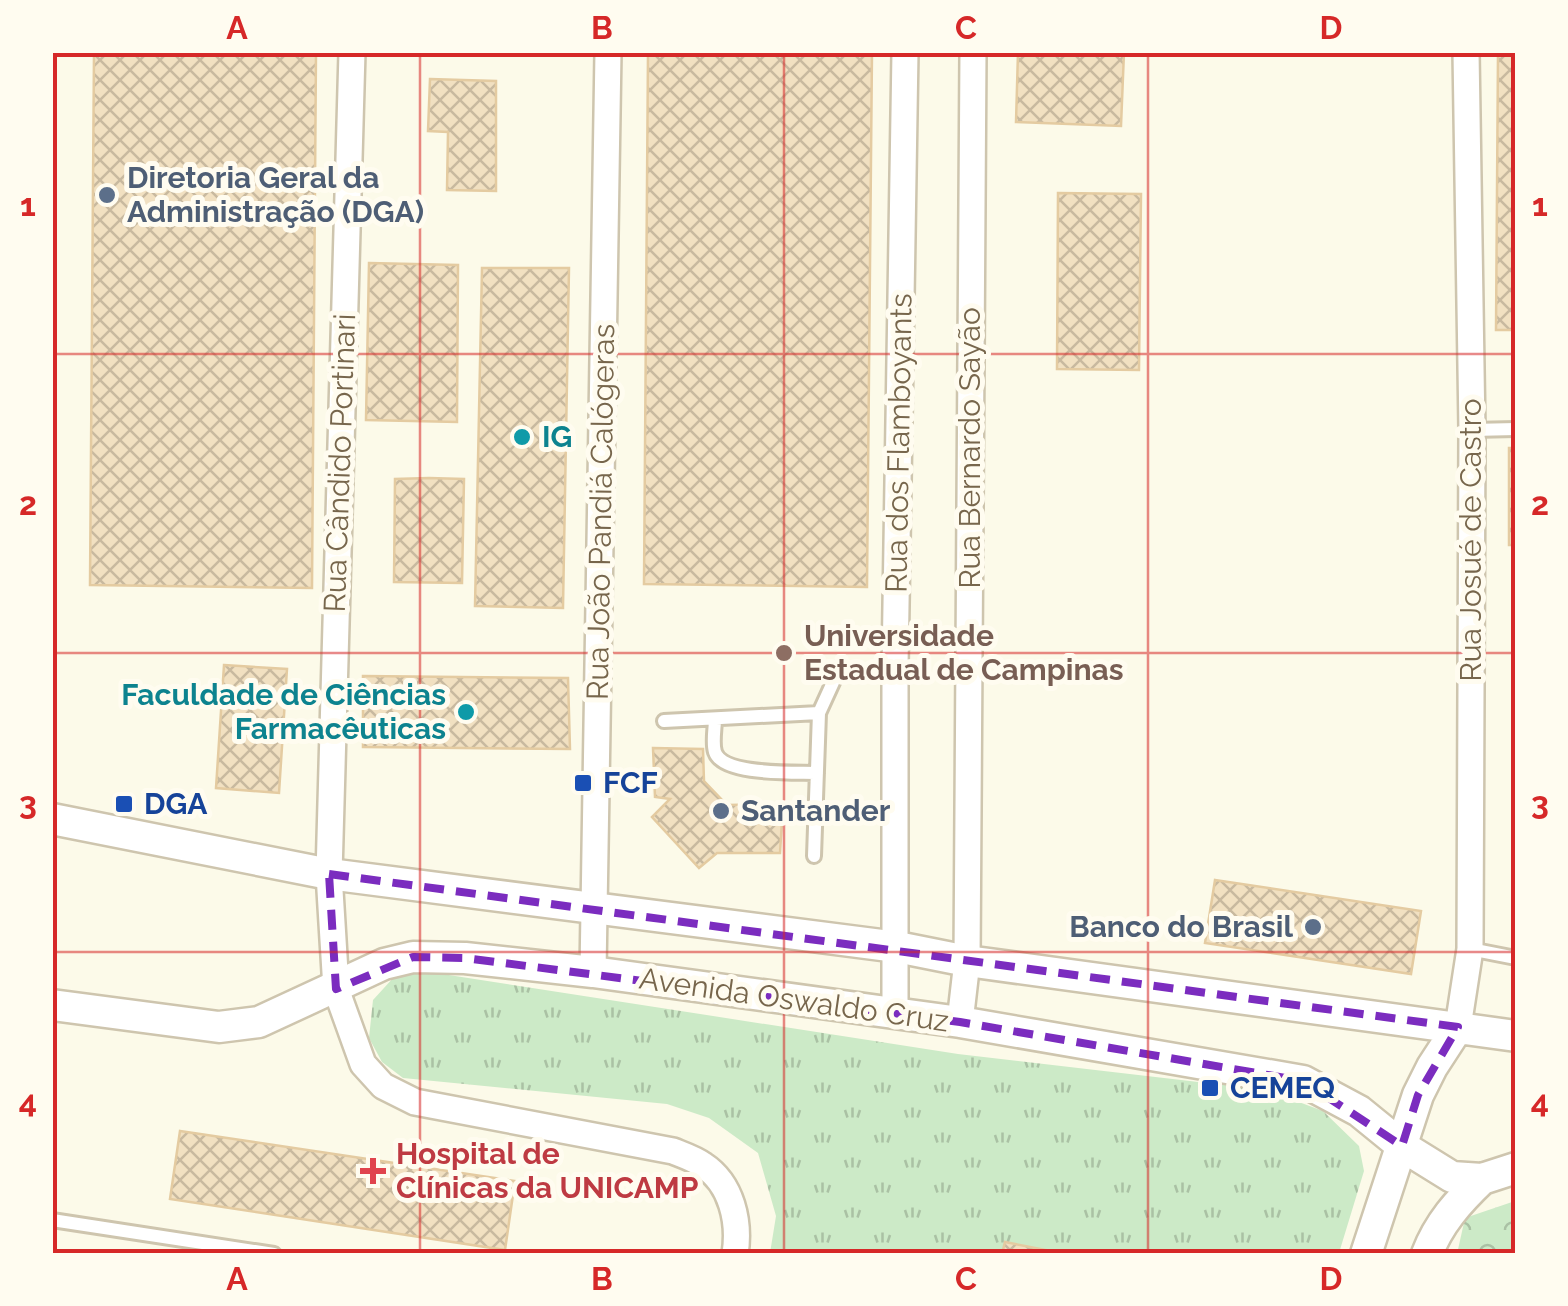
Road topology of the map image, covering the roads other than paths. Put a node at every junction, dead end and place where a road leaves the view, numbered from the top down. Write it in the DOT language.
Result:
graph roads {
  1 [pos="352,52"];
  2 [pos="608,52"];
  3 [pos="905,52"];
  4 [pos="973,52"];
  5 [pos="1466,52"];
  6 [pos="1516,429"];
  7 [pos="1472,430"];
  8 [pos="840,667"];
  9 [pos="819,713"];
  10 [pos="715,718"];
  11 [pos="664,721"];
  12 [pos="817,772"];
  13 [pos="52,820"];
  14 [pos="814,856"];
  15 [pos="329,874"];
  16 [pos="594,908"];
  17 [pos="897,947"];
  18 [pos="1470,949"];
  19 [pos="1516,958"];
  20 [pos="967,961"];
  21 [pos="593,972"];
  22 [pos="336,989"];
  23 [pos="52,1005"];
  24 [pos="895,1013"];
  25 [pos="960,1022"];
  26 [pos="1458,1027"];
  27 [pos="1516,1036"];
  28 [pos="1402,1146"];
  29 [pos="1516,1168"];
  30 [pos="1482,1179"];
  31 [pos="52,1220"];
  32 [pos="274,1254"];
  33 [pos="736,1254"];
  34 [pos="1366,1254"];
  35 [pos="1427,1254"];
  1 -- 15 [label="street, Rua Cândido Portinari"];
  2 -- 16 [label="street, Rua João Pandiá Calógeras"];
  3 -- 17 [label="street, Rua dos Flamboyants"];
  4 -- 20 [label="street, Rua Bernardo Sayão"];
  5 -- 7 [label="street, Rua Josué de Castro"];
  6 -- 7 [label="lane"];
  7 -- 18 [label="street, Rua Josué de Castro"];
  8 -- 9 [label="lane"];
  9 -- 10 [label="lane"];
  9 -- 12 [label="lane"];
  10 -- 11 [label="lane"];
  10 -- 12 [label="lane"];
  12 -- 14 [label="lane"];
  13 -- 15 [label="street"];
  15 -- 16 [label="street"];
  15 -- 22 [label="street, Rua Cândido Portinari"];
  16 -- 17 [label="street"];
  16 -- 21 [label="street, Rua João Pandiá Calógeras"];
  17 -- 20 [label="street"];
  17 -- 24 [label="street, Rua dos Flamboyants"];
  18 -- 19 [label="lane"];
  18 -- 26 [label="street, Rua Josué de Castro"];
  20 -- 25 [label="street, Rua Bernardo Sayão"];
  20 -- 26 [label="street"];
  21 -- 22 [label="street, Avenida Oswaldo Cruz"];
  21 -- 24 [label="street, Avenida Oswaldo Cruz"];
  22 -- 23 [label="street, Avenida Oswaldo Cruz"];
  22 -- 33 [label="street, Rua Cândido Portinari"];
  24 -- 25 [label="street, Avenida Oswaldo Cruz"];
  25 -- 28 [label="street, Avenida Oswaldo Cruz"];
  26 -- 27 [label="street"];
  26 -- 28 [label="street"];
  28 -- 30 [label="street, Avenida Oswaldo Cruz"];
  28 -- 34 [label="street"];
  29 -- 30 [label="street"];
  30 -- 35 [label="street"];
  31 -- 32 [label="lane"];
}
